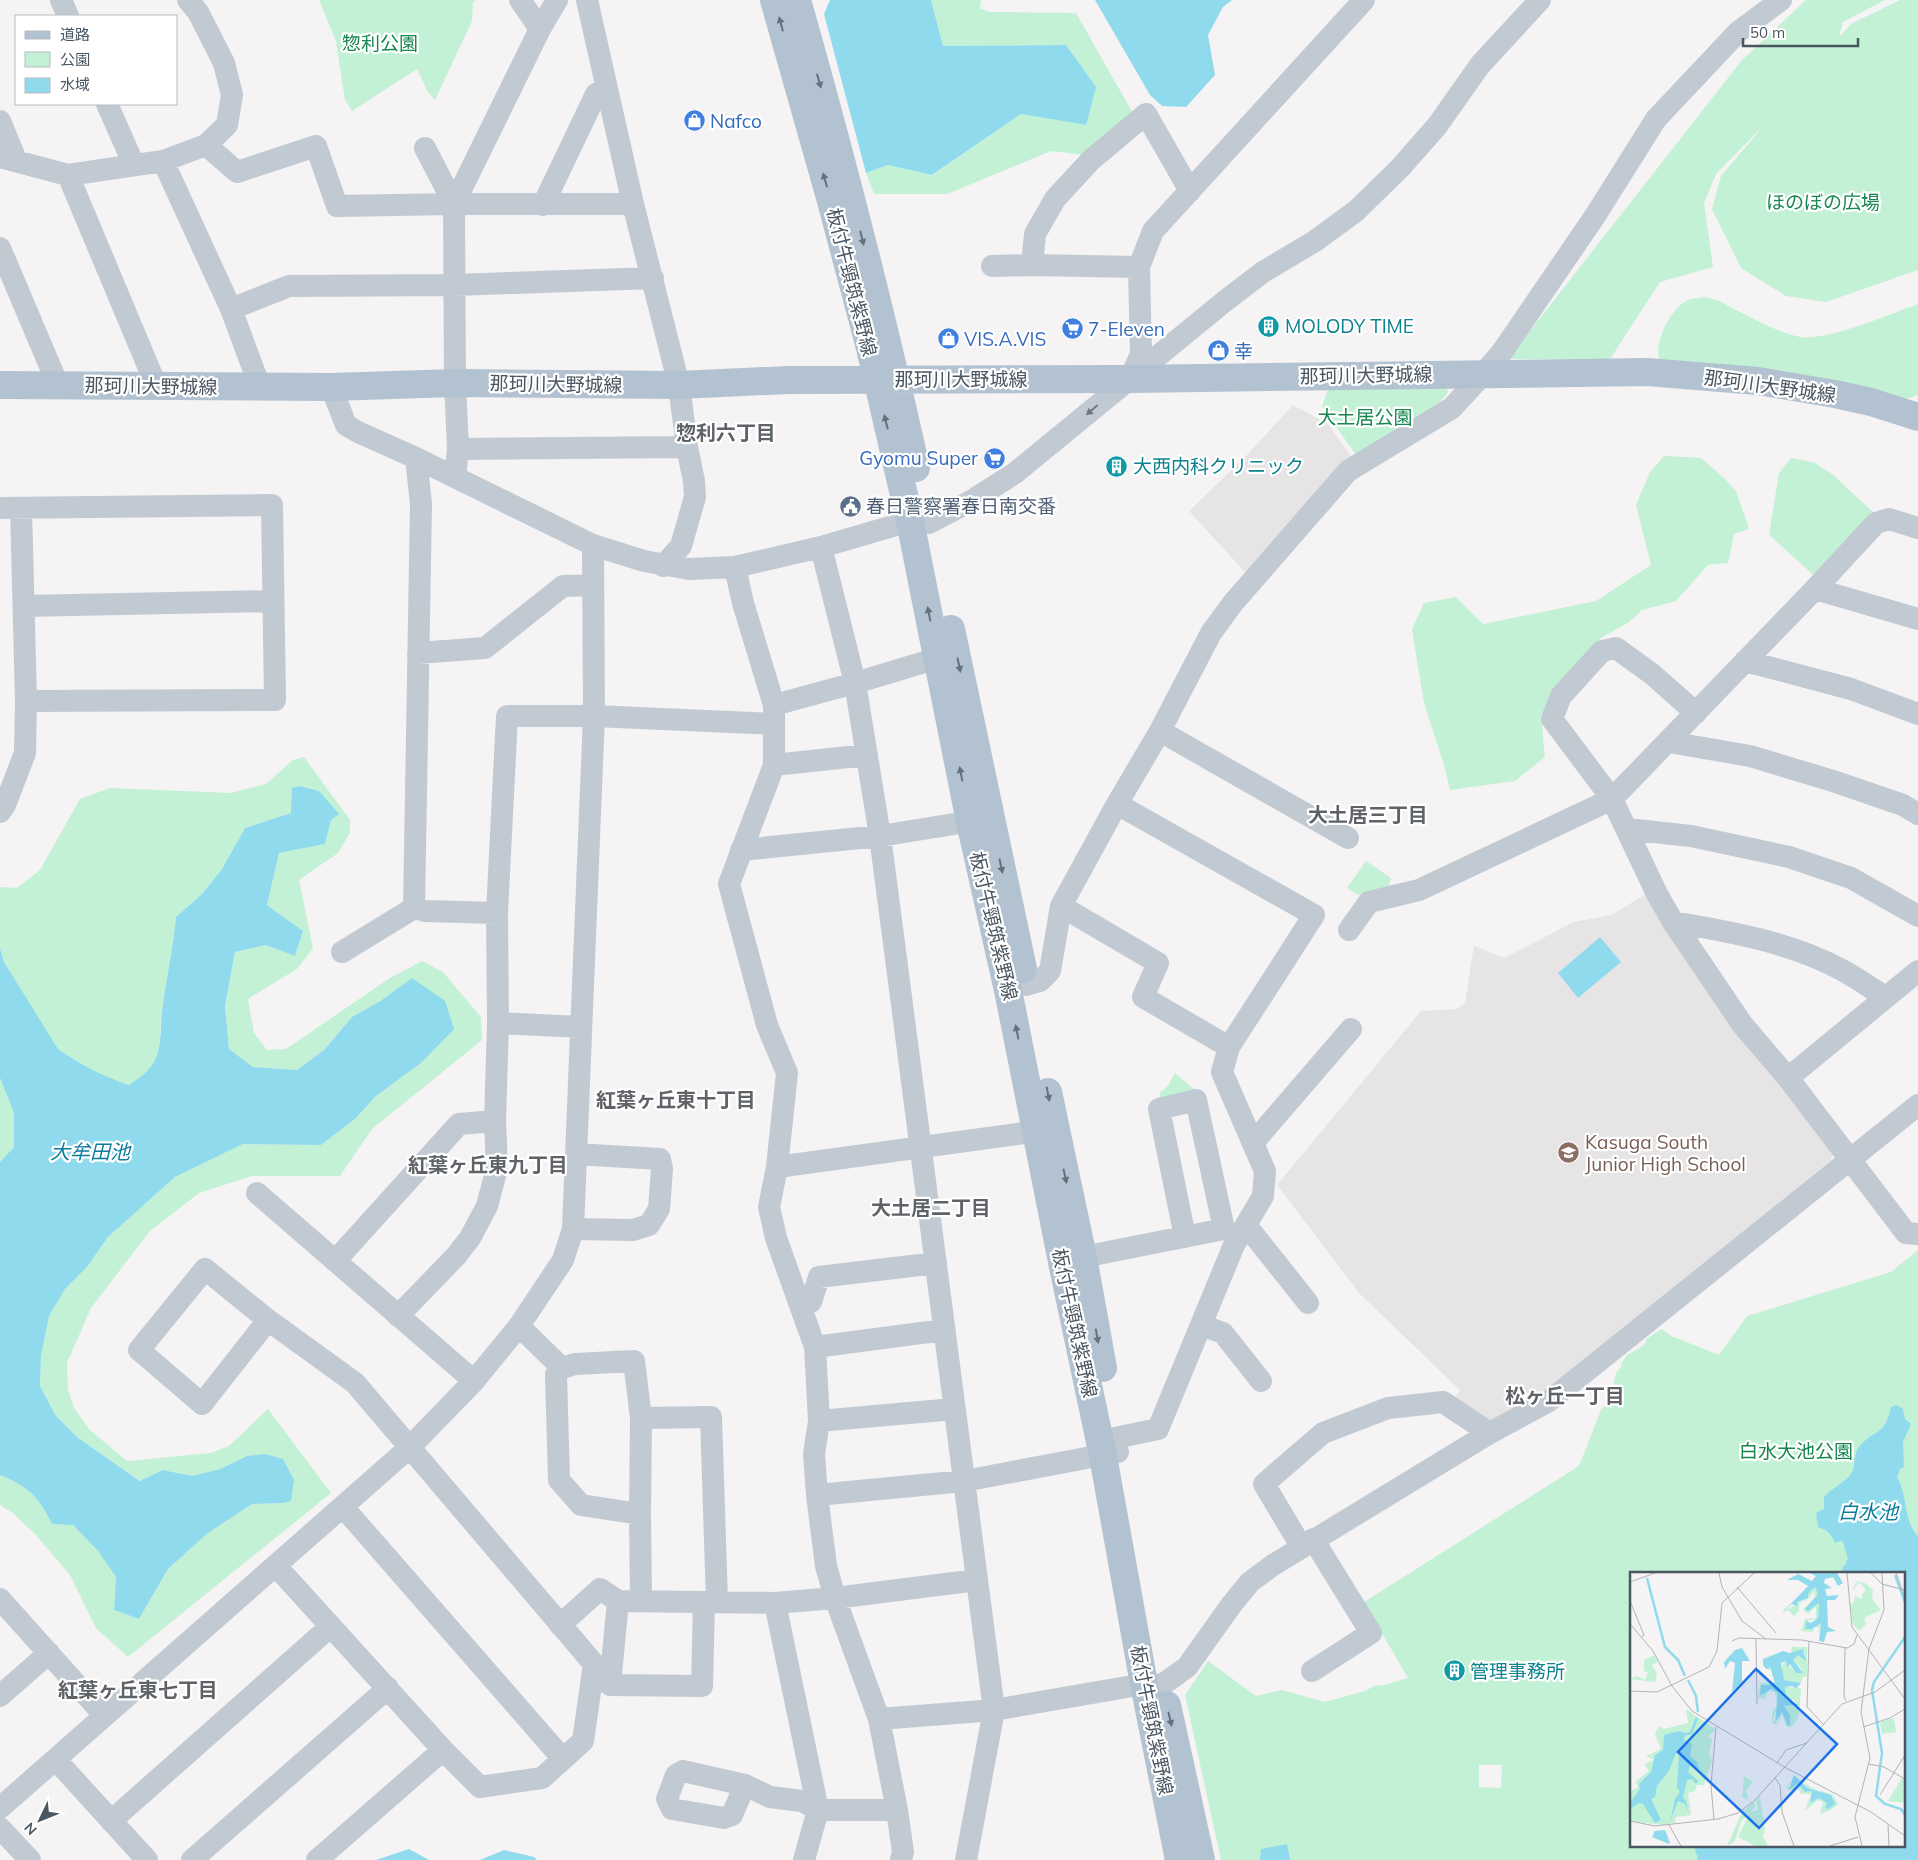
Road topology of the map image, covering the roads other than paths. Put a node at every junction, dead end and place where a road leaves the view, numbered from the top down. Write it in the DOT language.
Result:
graph roads {
  1 [pos="61,0"];
  2 [pos="188,0"];
  3 [pos="520,0"];
  4 [pos="557,0"];
  5 [pos="587,0"];
  6 [pos="774,0"];
  7 [pos="797,0"];
  8 [pos="1364,0"];
  9 [pos="1540,0"];
  10 [pos="1781,0"];
  11 [pos="68,15"];
  12 [pos="540,29"];
  13 [pos="606,90"];
  14 [pos="107,105"];
  15 [pos="0,121"];
  16 [pos="206,145"];
  17 [pos="425,148"];
  18 [pos="8,159"];
  19 [pos="163,161"];
  20 [pos="134,165"];
  21 [pos="68,175"];
  22 [pos="1190,191"];
  23 [pos="454,204"];
  24 [pos="633,204"];
  25 [pos="543,205"];
  26 [pos="0,248"];
  27 [pos="1032,265"];
  28 [pos="992,266"];
  29 [pos="1139,266"];
  30 [pos="653,278"];
  31 [pos="455,285"];
  32 [pos="231,309"];
  33 [pos="1484,373"];
  34 [pos="886,379"];
  35 [pos="1130,379"];
  36 [pos="4,381"];
  37 [pos="455,383"];
  38 [pos="58,385"];
  39 [pos="156,385"];
  40 [pos="679,385"];
  41 [pos="260,387"];
  42 [pos="331,387"];
  43 [pos="1918,416"];
  44 [pos="686,447"];
  45 [pos="458,449"];
  46 [pos="416,458"];
  47 [pos="455,478"];
  48 [pos="10,508"];
  49 [pos="920,522"];
  50 [pos="1918,528"];
  51 [pos="593,545"];
  52 [pos="821,547"];
  53 [pos="663,566"];
  54 [pos="735,567"];
  55 [pos="593,585"];
  56 [pos="1815,589"];
  57 [pos="273,601"];
  58 [pos="24,606"];
  59 [pos="1918,619"];
  60 [pos="418,653"];
  61 [pos="938,658"];
  62 [pos="1745,661"];
  63 [pos="855,683"];
  64 [pos="26,701"];
  65 [pos="1696,713"];
  66 [pos="1918,714"];
  67 [pos="774,715"];
  68 [pos="594,716"];
  69 [pos="1160,731"];
  70 [pos="1669,742"];
  71 [pos="867,755"];
  72 [pos="774,765"];
  73 [pos="1612,799"];
  74 [pos="1117,804"];
  75 [pos="0,812"];
  76 [pos="1918,814"];
  77 [pos="980,820"];
  78 [pos="1627,828"];
  79 [pos="880,836"];
  80 [pos="1348,838"];
  81 [pos="741,850"];
  82 [pos="1061,906"];
  83 [pos="414,908"];
  84 [pos="497,913"];
  85 [pos="1918,916"];
  86 [pos="1673,922"];
  87 [pos="1349,930"];
  88 [pos="342,952"];
  89 [pos="1918,971"];
  90 [pos="1026,985"];
  91 [pos="1885,996"];
  92 [pos="498,1023"];
  93 [pos="581,1027"];
  94 [pos="1350,1028"];
  95 [pos="1229,1047"];
  96 [pos="1788,1078"];
  97 [pos="1918,1105"];
  98 [pos="495,1121"];
  99 [pos="1046,1130"];
  100 [pos="1253,1143"];
  101 [pos="921,1148"];
  102 [pos="576,1154"];
  103 [pos="1849,1160"];
  104 [pos="777,1167"];
  105 [pos="257,1193"];
  106 [pos="1246,1225"];
  107 [pos="573,1229"];
  108 [pos="1918,1234"];
  109 [pos="1185,1237"];
  110 [pos="1083,1257"];
  111 [pos="335,1261"];
  112 [pos="936,1263"];
  113 [pos="1308,1303"];
  114 [pos="802,1307"];
  115 [pos="398,1316"];
  116 [pos="268,1320"];
  117 [pos="1201,1325"];
  118 [pos="520,1326"];
  119 [pos="944,1330"];
  120 [pos="815,1347"];
  121 [pos="562,1368"];
  122 [pos="474,1381"];
  123 [pos="1261,1381"];
  124 [pos="954,1408"];
  125 [pos="641,1418"];
  126 [pos="819,1421"];
  127 [pos="1488,1434"];
  128 [pos="409,1448"];
  129 [pos="1112,1449"];
  130 [pos="964,1481"];
  131 [pos="817,1495"];
  132 [pos="343,1507"];
  133 [pos="640,1514"];
  134 [pos="1307,1543"];
  135 [pos="276,1566"];
  136 [pos="976,1580"];
  137 [pos="835,1598"];
  138 [pos="0,1599"];
  139 [pos="641,1600"];
  140 [pos="618,1601"];
  141 [pos="710,1602"];
  142 [pos="776,1603"];
  143 [pos="560,1625"];
  144 [pos="330,1626"];
  145 [pos="49,1652"];
  146 [pos="1312,1671"];
  147 [pos="1153,1684"];
  148 [pos="388,1688"];
  149 [pos="0,1696"];
  150 [pos="994,1710"];
  151 [pos="104,1716"];
  152 [pos="879,1719"];
  153 [pos="443,1750"];
  154 [pos="563,1759"];
  155 [pos="56,1760"];
  156 [pos="745,1785"];
  157 [pos="0,1808"];
  158 [pos="818,1810"];
  159 [pos="897,1810"];
  160 [pos="111,1821"];
  161 [pos="0,1828"];
  162 [pos="30,1860"];
  163 [pos="147,1860"];
  164 [pos="192,1860"];
  165 [pos="318,1860"];
  166 [pos="804,1860"];
  167 [pos="900,1860"];
  168 [pos="966,1860"];
  169 [pos="1179,1860"];
  170 [pos="1202,1860"];
  1 -- 11 [label="street"];
  2 -- 16 [label="street"];
  3 -- 12 [label="street"];
  4 -- 12 [label="street"];
  5 -- 13 [label="street"];
  34 -- 6 [label="main road, 板付牛頸筑紫野線, one-way"];
  7 -- 34 [label="main road, 板付牛頸筑紫野線, one-way"];
  8 -- 22 [label="street"];
  9 -- 35 [label="street"];
  10 -- 33 [label="street"];
  12 -- 23 [label="street"];
  13 -- 24 [label="street"];
  13 -- 25 [label="street"];
  14 -- 20 [label="street"];
  15 -- 18 [label="street"];
  16 -- 19 [label="street"];
  16 -- 23 [label="street"];
  17 -- 23 [label="street"];
  18 -- 21 [label="street"];
  19 -- 20 [label="street"];
  19 -- 32 [label="street"];
  20 -- 21 [label="street"];
  21 -- 39 [label="street"];
  22 -- 27 [label="street"];
  22 -- 29 [label="street"];
  23 -- 25 [label="street"];
  23 -- 31 [label="street"];
  24 -- 25 [label="street"];
  24 -- 30 [label="street"];
  26 -- 38 [label="street"];
  27 -- 28 [label="street"];
  27 -- 29 [label="street"];
  29 -- 35 [label="street"];
  30 -- 31 [label="street"];
  30 -- 40 [label="street"];
  31 -- 32 [label="street"];
  31 -- 37 [label="street"];
  32 -- 41 [label="street"];
  33 -- 35 [label="main road, 那珂川大野城線"];
  33 -- 43 [label="main road, 那珂川大野城線"];
  33 -- 69 [label="street"];
  34 -- 35 [label="main road, 那珂川大野城線"];
  34 -- 40 [label="main road, 那珂川大野城線"];
  34 -- 49 [label="main road, 板付牛頸筑紫野線"];
  35 -- 49 [label="street, one-way"];
  36 -- 38 [label="main road, 那珂川大野城線"];
  37 -- 40 [label="main road, 那珂川大野城線"];
  37 -- 42 [label="main road, 那珂川大野城線"];
  37 -- 45 [label="street"];
  38 -- 39 [label="main road, 那珂川大野城線"];
  39 -- 41 [label="main road, 那珂川大野城線"];
  40 -- 44 [label="street"];
  41 -- 42 [label="main road, 那珂川大野城線"];
  42 -- 46 [label="street"];
  44 -- 45 [label="street"];
  44 -- 53 [label="street"];
  45 -- 47 [label="street"];
  46 -- 47 [label="street"];
  46 -- 60 [label="street"];
  47 -- 51 [label="street"];
  48 -- 57 [label="street"];
  48 -- 58 [label="street"];
  49 -- 52 [label="street"];
  61 -- 49 [label="main road, 板付牛頸筑紫野線, one-way"];
  49 -- 77 [label="main road, 板付牛頸筑紫野線, one-way"];
  50 -- 56 [label="street"];
  51 -- 53 [label="street"];
  51 -- 55 [label="street"];
  52 -- 54 [label="street"];
  52 -- 63 [label="street"];
  53 -- 54 [label="street"];
  54 -- 67 [label="street"];
  55 -- 60 [label="street"];
  55 -- 68 [label="street"];
  56 -- 59 [label="street"];
  56 -- 62 [label="street"];
  57 -- 58 [label="street"];
  57 -- 64 [label="street"];
  58 -- 64 [label="street"];
  60 -- 83 [label="street"];
  61 -- 63 [label="street"];
  77 -- 61 [label="main road, 板付牛頸筑紫野線, one-way"];
  62 -- 65 [label="street"];
  62 -- 66 [label="street"];
  63 -- 67 [label="street"];
  63 -- 71 [label="street"];
  64 -- 75 [label="street"];
  65 -- 70 [label="street"];
  65 -- 73 [label="street"];
  67 -- 68 [label="street"];
  67 -- 72 [label="street"];
  68 -- 84 [label="street"];
  68 -- 93 [label="street"];
  69 -- 74 [label="street"];
  69 -- 80 [label="street"];
  70 -- 73 [label="street"];
  70 -- 76 [label="street"];
  71 -- 72 [label="street"];
  71 -- 79 [label="street"];
  72 -- 81 [label="street"];
  73 -- 78 [label="street"];
  73 -- 87 [label="street"];
  74 -- 82 [label="street"];
  74 -- 95 [label="street"];
  77 -- 79 [label="street"];
  77 -- 90 [label="main road, 板付牛頸筑紫野線, one-way"];
  99 -- 77 [label="main road, 板付牛頸筑紫野線, one-way"];
  78 -- 85 [label="street"];
  78 -- 86 [label="street"];
  79 -- 81 [label="street"];
  79 -- 101 [label="street"];
  81 -- 104 [label="street"];
  82 -- 90 [label="street"];
  82 -- 95 [label="street"];
  83 -- 84 [label="street"];
  83 -- 88 [label="street"];
  84 -- 92 [label="street"];
  86 -- 91 [label="street"];
  86 -- 96 [label="street"];
  89 -- 91 [label="street"];
  90 -- 99 [label="main road, 板付牛頸筑紫野線, one-way"];
  91 -- 96 [label="street"];
  92 -- 93 [label="street"];
  92 -- 98 [label="street"];
  93 -- 102 [label="street"];
  94 -- 100 [label="street"];
  95 -- 100 [label="street"];
  96 -- 103 [label="street"];
  97 -- 103 [label="street"];
  98 -- 111 [label="street"];
  98 -- 115 [label="street"];
  99 -- 101 [label="street"];
  99 -- 110 [label="main road, 板付牛頸筑紫野線, one-way"];
  99 -- 129 [label="main road, 板付牛頸筑紫野線"];
  100 -- 106 [label="street"];
  101 -- 104 [label="street"];
  101 -- 112 [label="street"];
  102 -- 107 [label="street"];
  102 -- 107 [label="street"];
  103 -- 108 [label="street"];
  103 -- 127 [label="street"];
  104 -- 114 [label="street"];
  105 -- 111 [label="street"];
  106 -- 113 [label="street"];
  106 -- 117 [label="street"];
  107 -- 118 [label="street"];
  109 -- 109 [label="street"];
  109 -- 110 [label="street"];
  110 -- 129 [label="main road, 板付牛頸筑紫野線, one-way"];
  111 -- 115 [label="street"];
  112 -- 114 [label="street"];
  112 -- 119 [label="street"];
  114 -- 120 [label="street"];
  115 -- 122 [label="street"];
  116 -- 116 [label="street"];
  116 -- 128 [label="street"];
  117 -- 123 [label="street"];
  117 -- 129 [label="street"];
  118 -- 121 [label="street"];
  118 -- 122 [label="street"];
  119 -- 120 [label="street"];
  119 -- 124 [label="street"];
  120 -- 126 [label="street"];
  121 -- 125 [label="street"];
  121 -- 133 [label="street"];
  122 -- 128 [label="street"];
  124 -- 126 [label="street"];
  124 -- 130 [label="street"];
  125 -- 133 [label="street"];
  125 -- 141 [label="street"];
  126 -- 131 [label="street"];
  127 -- 134 [label="street"];
  127 -- 134 [label="street"];
  128 -- 132 [label="street"];
  128 -- 143 [label="street"];
  129 -- 130 [label="street"];
  129 -- 147 [label="main road, 板付牛頸筑紫野線"];
  130 -- 131 [label="street"];
  130 -- 136 [label="street"];
  131 -- 137 [label="street"];
  132 -- 135 [label="street"];
  132 -- 154 [label="street"];
  133 -- 139 [label="street"];
  134 -- 146 [label="street"];
  134 -- 147 [label="street"];
  135 -- 144 [label="street"];
  135 -- 151 [label="street"];
  136 -- 137 [label="street"];
  136 -- 150 [label="street"];
  137 -- 142 [label="street"];
  137 -- 152 [label="street"];
  138 -- 145 [label="street"];
  139 -- 140 [label="street"];
  139 -- 141 [label="street"];
  140 -- 141 [label="street"];
  140 -- 143 [label="street"];
  141 -- 142 [label="street"];
  142 -- 158 [label="street"];
  143 -- 154 [label="street"];
  144 -- 148 [label="street"];
  144 -- 160 [label="street"];
  145 -- 149 [label="street"];
  145 -- 151 [label="street"];
  147 -- 150 [label="street"];
  147 -- 169 [label="main road, 板付牛頸筑紫野線"];
  147 -- 170 [label="main road, 板付牛頸筑紫野線, one-way"];
  148 -- 153 [label="street"];
  148 -- 164 [label="street"];
  150 -- 152 [label="street"];
  150 -- 168 [label="street"];
  151 -- 155 [label="street"];
  152 -- 159 [label="street"];
  153 -- 154 [label="street"];
  153 -- 165 [label="street"];
  155 -- 157 [label="street"];
  155 -- 160 [label="street"];
  156 -- 158 [label="street"];
  158 -- 159 [label="street"];
  158 -- 166 [label="street"];
  159 -- 167 [label="street"];
  160 -- 163 [label="street"];
  161 -- 162 [label="street"];
}
